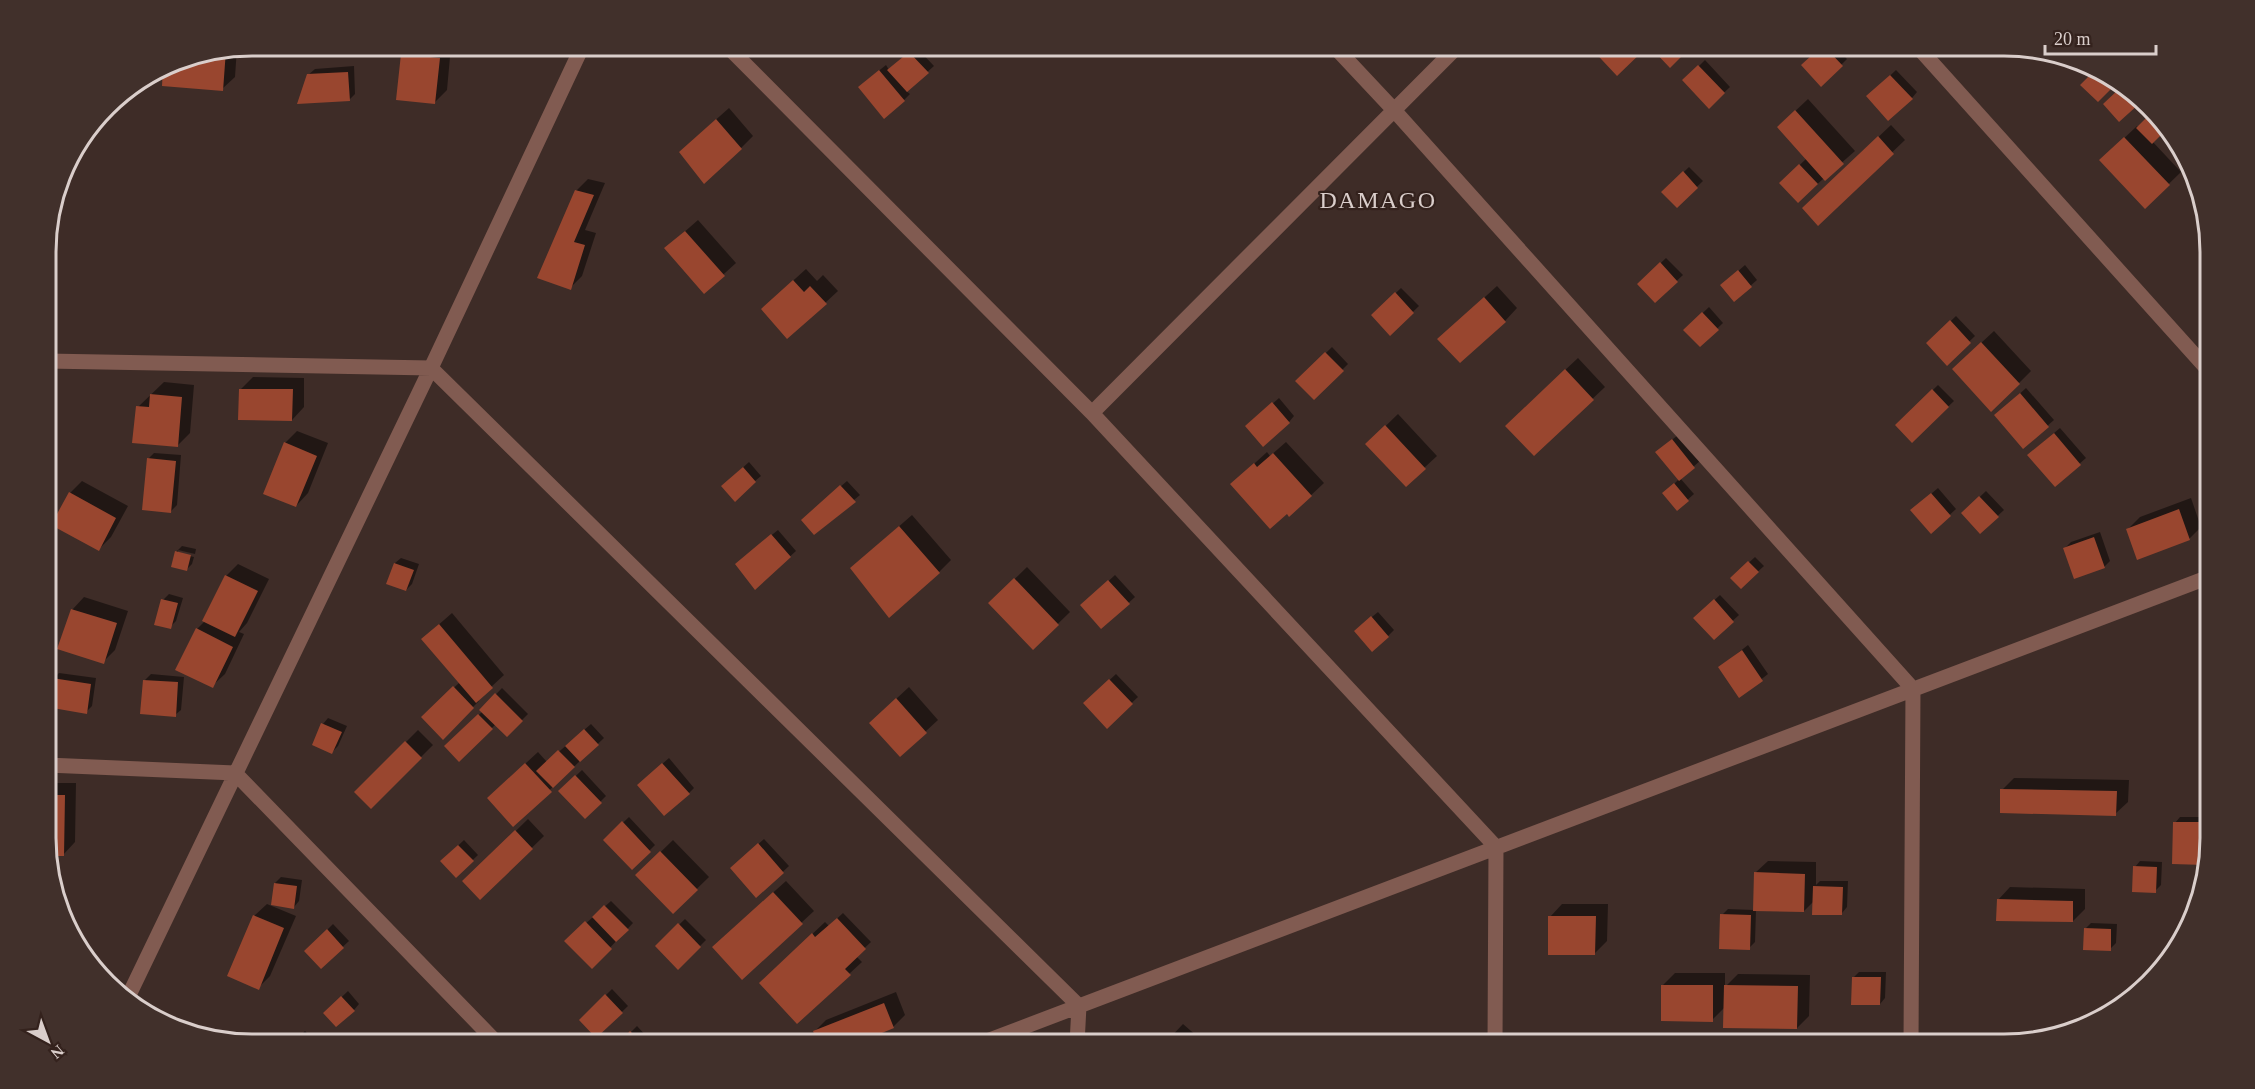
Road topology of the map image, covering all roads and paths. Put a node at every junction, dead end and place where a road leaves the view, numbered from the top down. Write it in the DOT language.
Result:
graph roads {
  1 [pos="578,56"];
  2 [pos="737,56"];
  3 [pos="1343,56"];
  4 [pos="1448,56"];
  5 [pos="1926,56"];
  6 [pos="1393,109"];
  7 [pos="56,361"];
  8 [pos="2200,362"];
  9 [pos="431,368"];
  10 [pos="1092,413"];
  11 [pos="2200,579"];
  12 [pos="1913,689"];
  13 [pos="56,765"];
  14 [pos="235,773"];
  15 [pos="1496,847"];
  16 [pos="131,992"];
  17 [pos="1079,1006"];
  18 [pos="1496,1033"];
  19 [pos="1911,1033"];
  20 [pos="488,1034"];
  21 [pos="1006,1034"];
  22 [pos="1078,1034"];
  1 -- 9 [label="street"];
  2 -- 10 [label="street"];
  3 -- 6 [label="street"];
  4 -- 6 [label="street"];
  5 -- 8 [label="street"];
  6 -- 10 [label="street"];
  6 -- 12 [label="street"];
  7 -- 9 [label="street"];
  9 -- 14 [label="street"];
  9 -- 17 [label="street"];
  10 -- 15 [label="street"];
  11 -- 12 [label="street"];
  12 -- 15 [label="street"];
  12 -- 19 [label="street"];
  13 -- 14 [label="street"];
  14 -- 16 [label="street"];
  14 -- 20 [label="street"];
  15 -- 17 [label="street"];
  15 -- 18 [label="street"];
  17 -- 21 [label="street"];
  17 -- 22 [label="street"];
}
